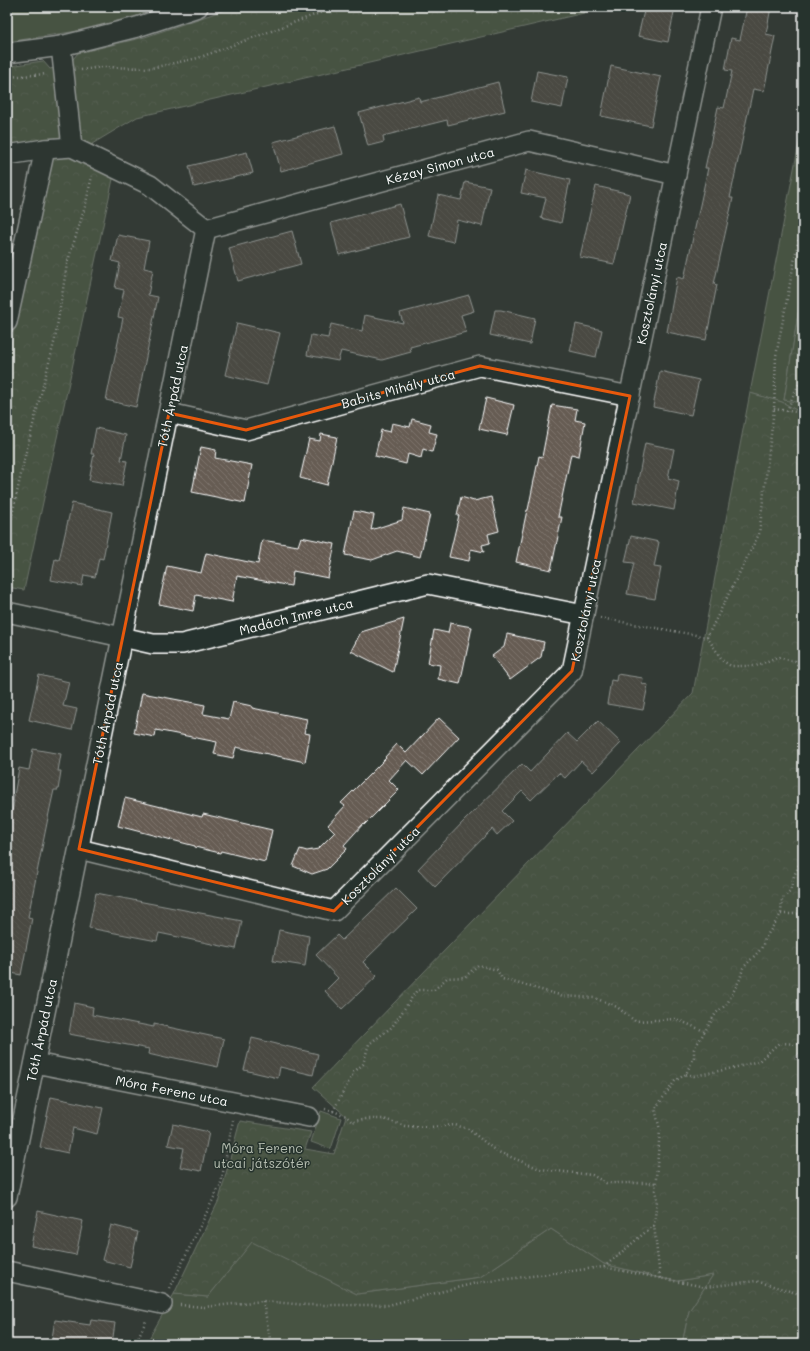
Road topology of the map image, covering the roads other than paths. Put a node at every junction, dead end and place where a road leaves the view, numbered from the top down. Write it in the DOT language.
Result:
graph roads {
  1 [pos="198,7"];
  2 [pos="711,7"];
  3 [pos="61,46"];
  4 [pos="7,53"];
  5 [pos="72,147"];
  6 [pos="45,149"];
  7 [pos="7,155"];
  8 [pos="676,175"];
  9 [pos="206,229"];
  10 [pos="7,322"];
  11 [pos="630,396"];
  12 [pos="169,413"];
  13 [pos="7,612"];
  14 [pos="584,615"];
  15 [pos="122,637"];
  16 [pos="79,849"];
  17 [pos="35,1063"];
  18 [pos="309,1117"];
  19 [pos="7,1197"];
  20 [pos="7,1271"];
  21 [pos="156,1303"];
  1 -- 3 [label="street"];
  2 -- 8 [label="street, Kosztolányi utca"];
  3 -- 4 [label="street"];
  3 -- 5 [label="street"];
  5 -- 6 [label="street"];
  5 -- 9 [label="street"];
  6 -- 7 [label="street"];
  6 -- 10 [label="street"];
  8 -- 9 [label="street, Kézay Simon utca"];
  8 -- 11 [label="street, Kosztolányi utca"];
  9 -- 12 [label="street, Tóth Árpád utca"];
  11 -- 12 [label="street, Babits Mihály utca"];
  11 -- 14 [label="street, Kosztolányi utca"];
  12 -- 15 [label="street, Tóth Árpád utca"];
  13 -- 15 [label="street, Madách Imre utca"];
  14 -- 15 [label="street, Madách Imre utca"];
  14 -- 16 [label="street, Kosztolányi utca"];
  15 -- 16 [label="street, Tóth Árpád utca"];
  16 -- 17 [label="street, Tóth Árpád utca"];
  17 -- 18 [label="street, Móra Ferenc utca"];
  17 -- 19 [label="street, Tóth Árpád utca"];
  20 -- 21 [label="street"];
}
